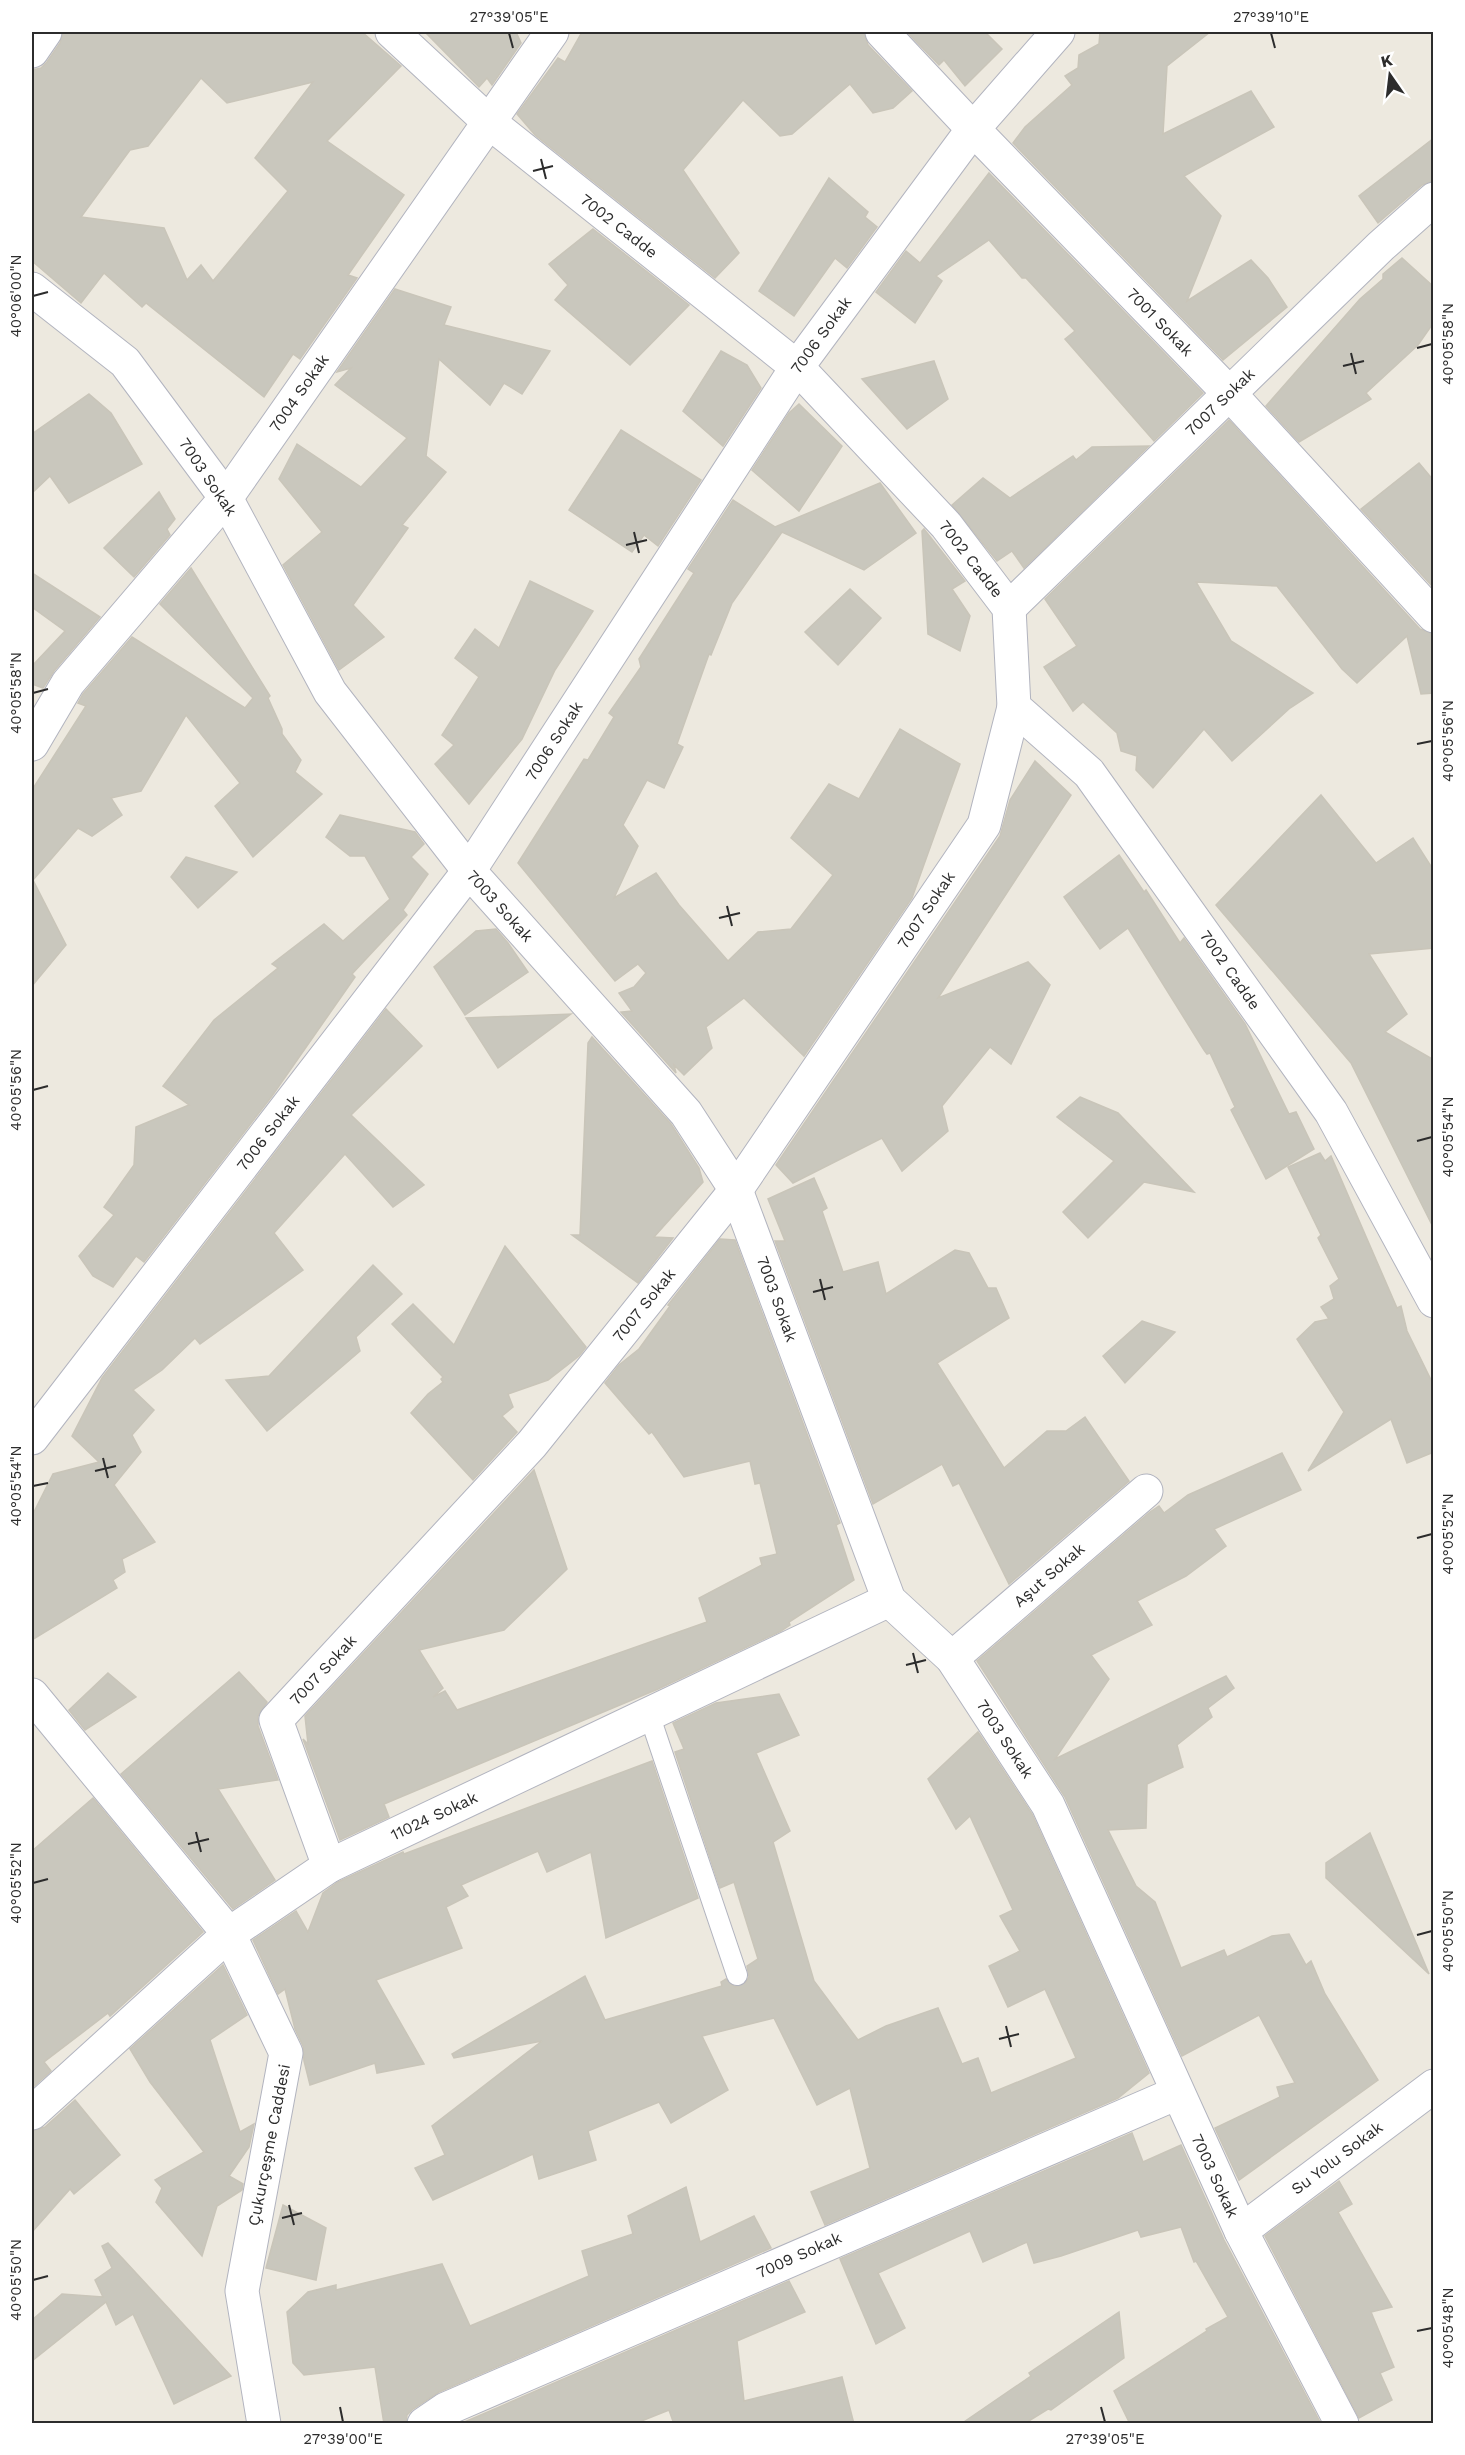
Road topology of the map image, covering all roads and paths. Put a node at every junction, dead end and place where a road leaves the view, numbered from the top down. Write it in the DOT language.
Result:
graph roads {
  1 [pos="45,32"];
  2 [pos="392,32"];
  3 [pos="552,32"];
  4 [pos="882,32"];
  5 [pos="1058,32"];
  6 [pos="32,51"];
  7 [pos="489,122"];
  8 [pos="973,129"];
  9 [pos="1434,200"];
  10 [pos="32,289"];
  11 [pos="797,367"];
  12 [pos="1229,393"];
  13 [pos="226,498"];
  14 [pos="1009,608"];
  15 [pos="1434,616"];
  16 [pos="1014,707"];
  17 [pos="32,744"];
  18 [pos="469,872"];
  19 [pos="736,1190"];
  20 [pos="1434,1301"];
  21 [pos="32,1438"];
  22 [pos="1146,1491"];
  23 [pos="889,1600"];
  24 [pos="952,1658"];
  25 [pos="32,1695"];
  26 [pos="649,1713"];
  27 [pos="329,1866"];
  28 [pos="229,1934"];
  29 [pos="736,1975"];
  30 [pos="1434,2086"];
  31 [pos="1177,2093"];
  32 [pos="32,2113"];
  33 [pos="1241,2231"];
  34 [pos="264,2424"];
  35 [pos="424,2424"];
  36 [pos="1342,2424"];
  1 -- 6 [label="street"];
  2 -- 7 [label="street, 7002 Cadde"];
  3 -- 7 [label="street, 7004 Sokak"];
  4 -- 8 [label="street, 7001 Sokak"];
  5 -- 8 [label="street, 7006 Sokak"];
  7 -- 11 [label="street, 7002 Cadde"];
  7 -- 13 [label="street, 7004 Sokak"];
  8 -- 11 [label="street, 7006 Sokak"];
  8 -- 12 [label="street, 7001 Sokak"];
  9 -- 12 [label="street, 7007 Sokak"];
  10 -- 13 [label="street, 7003 Sokak"];
  11 -- 14 [label="street, 7002 Cadde"];
  11 -- 18 [label="street, 7006 Sokak"];
  12 -- 14 [label="street, 7007 Sokak"];
  12 -- 15 [label="street, 7001 Sokak"];
  13 -- 17 [label="street, 7004 Sokak"];
  13 -- 18 [label="street, 7003 Sokak"];
  14 -- 16 [label="street, 7002 Cadde"];
  16 -- 19 [label="street, 7007 Sokak"];
  16 -- 20 [label="street, 7002 Cadde"];
  18 -- 19 [label="street, 7003 Sokak"];
  18 -- 21 [label="street, 7006 Sokak"];
  19 -- 23 [label="street, 7003 Sokak"];
  19 -- 27 [label="street, 7007 Sokak"];
  22 -- 24 [label="street, Aşut Sokak"];
  23 -- 24 [label="street, 7003 Sokak"];
  23 -- 26 [label="street, 11024 Sokak"];
  24 -- 31 [label="street, 7003 Sokak"];
  25 -- 28 [label="street, Çukurçeşme Caddesi"];
  26 -- 27 [label="street, 11024 Sokak"];
  26 -- 29 [label="lane"];
  27 -- 28 [label="street, 11024 Sokak"];
  28 -- 32 [label="street, 11024 Sokak"];
  28 -- 34 [label="street, Çukurçeşme Caddesi"];
  30 -- 33 [label="street, Su Yolu Sokak"];
  31 -- 33 [label="street, 7003 Sokak"];
  31 -- 35 [label="street, 7009 Sokak"];
  33 -- 36 [label="street, 7003 Sokak"];
}
